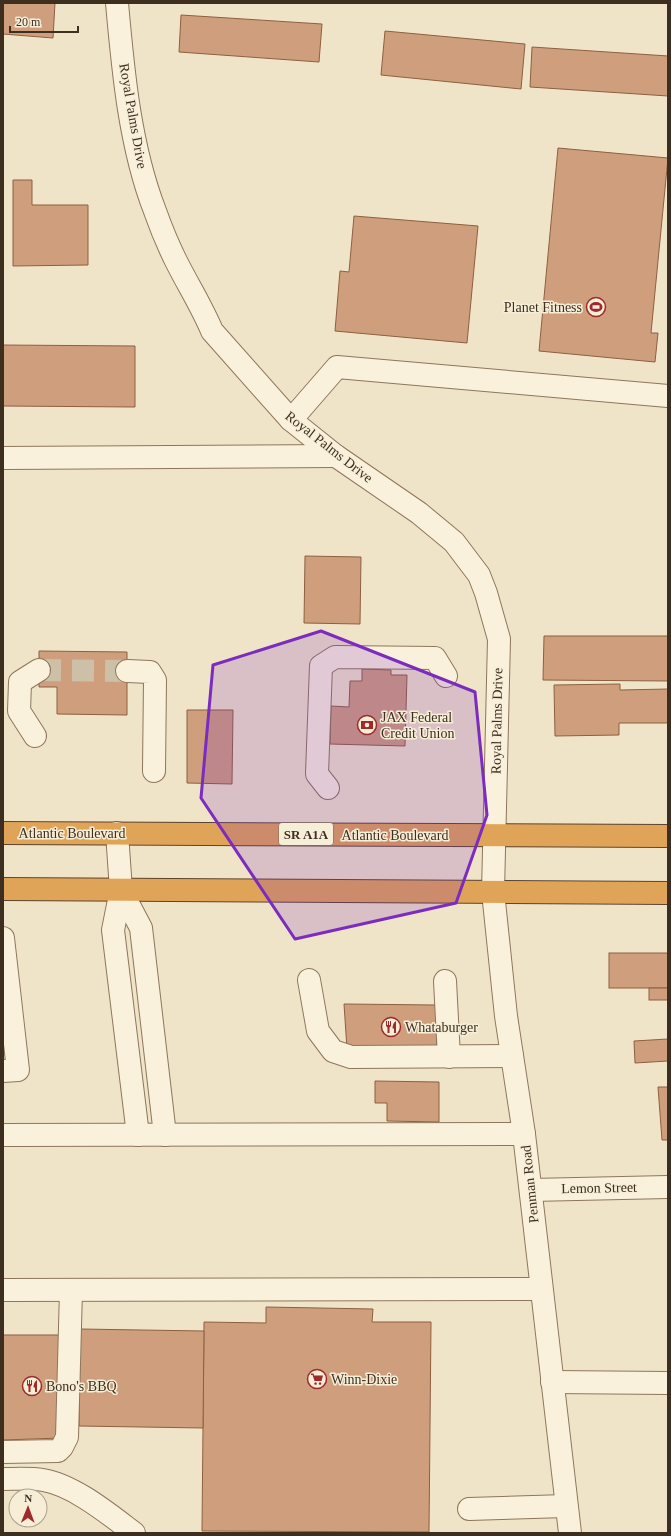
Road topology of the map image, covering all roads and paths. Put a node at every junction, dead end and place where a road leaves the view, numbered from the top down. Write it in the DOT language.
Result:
graph roads {
  1 [pos="117,3"];
  2 [pos="668,396"];
  3 [pos="291,420"];
  4 [pos="336,456"];
  5 [pos="3,458"];
  6 [pos="39,670"];
  7 [pos="127,671"];
  8 [pos="446,676"];
  9 [pos="35,736"];
  10 [pos="154,771"];
  11 [pos="328,788"];
  12 [pos="3,832"];
  13 [pos="117,833"];
  14 [pos="495,835"];
  15 [pos="668,836"];
  16 [pos="3,889"];
  17 [pos="120,890"];
  18 [pos="493,892"];
  19 [pos="668,893"];
  20 [pos="3,938"];
  21 [pos="309,980"];
  22 [pos="445,981"];
  23 [pos="449,1056"];
  24 [pos="512,1056"];
  25 [pos="3,1071"];
  26 [pos="138,1134"];
  27 [pos="524,1134"];
  28 [pos="3,1135"];
  29 [pos="165,1135"];
  30 [pos="668,1187"];
  31 [pos="531,1190"];
  32 [pos="541,1289"];
  33 [pos="3,1290"];
  34 [pos="71,1290"];
  35 [pos="552,1382"];
  36 [pos="668,1383"];
  37 [pos="3,1452"];
  38 [pos="3,1479"];
  39 [pos="566,1506"];
  40 [pos="469,1509"];
  41 [pos="134,1533"];
  42 [pos="570,1533"];
  1 -- 3 [label="street, Royal Palms Drive"];
  2 -- 3 [label="street"];
  3 -- 4 [label="street, Royal Palms Drive"];
  4 -- 5 [label="street"];
  4 -- 14 [label="street, Royal Palms Drive"];
  6 -- 9 [label="street"];
  7 -- 10 [label="street"];
  8 -- 11 [label="street"];
  12 -- 13 [label="highway, Atlantic Boulevard / SR A1A"];
  13 -- 14 [label="highway, Atlantic Boulevard / SR A1A"];
  13 -- 17 [label="street"];
  14 -- 15 [label="highway, Atlantic Boulevard / SR A1A"];
  14 -- 18 [label="street, Penman Road"];
  16 -- 17 [label="highway"];
  17 -- 18 [label="highway"];
  17 -- 26 [label="street"];
  17 -- 29 [label="street"];
  18 -- 19 [label="highway"];
  18 -- 24 [label="street, Penman Road"];
  20 -- 25 [label="street"];
  21 -- 23 [label="street"];
  22 -- 23 [label="street"];
  23 -- 24 [label="street"];
  24 -- 27 [label="street, Penman Road"];
  26 -- 28 [label="street"];
  26 -- 29 [label="street"];
  27 -- 29 [label="street"];
  27 -- 31 [label="street, Penman Road"];
  30 -- 31 [label="street, Lemon Street"];
  31 -- 32 [label="street, Penman Road"];
  32 -- 34 [label="street"];
  32 -- 35 [label="street, Penman Road"];
  33 -- 34 [label="street"];
  34 -- 37 [label="street"];
  35 -- 36 [label="street"];
  35 -- 39 [label="street, Penman Road"];
  38 -- 41 [label="street"];
  39 -- 40 [label="street"];
  39 -- 42 [label="street, Penman Road"];
}
